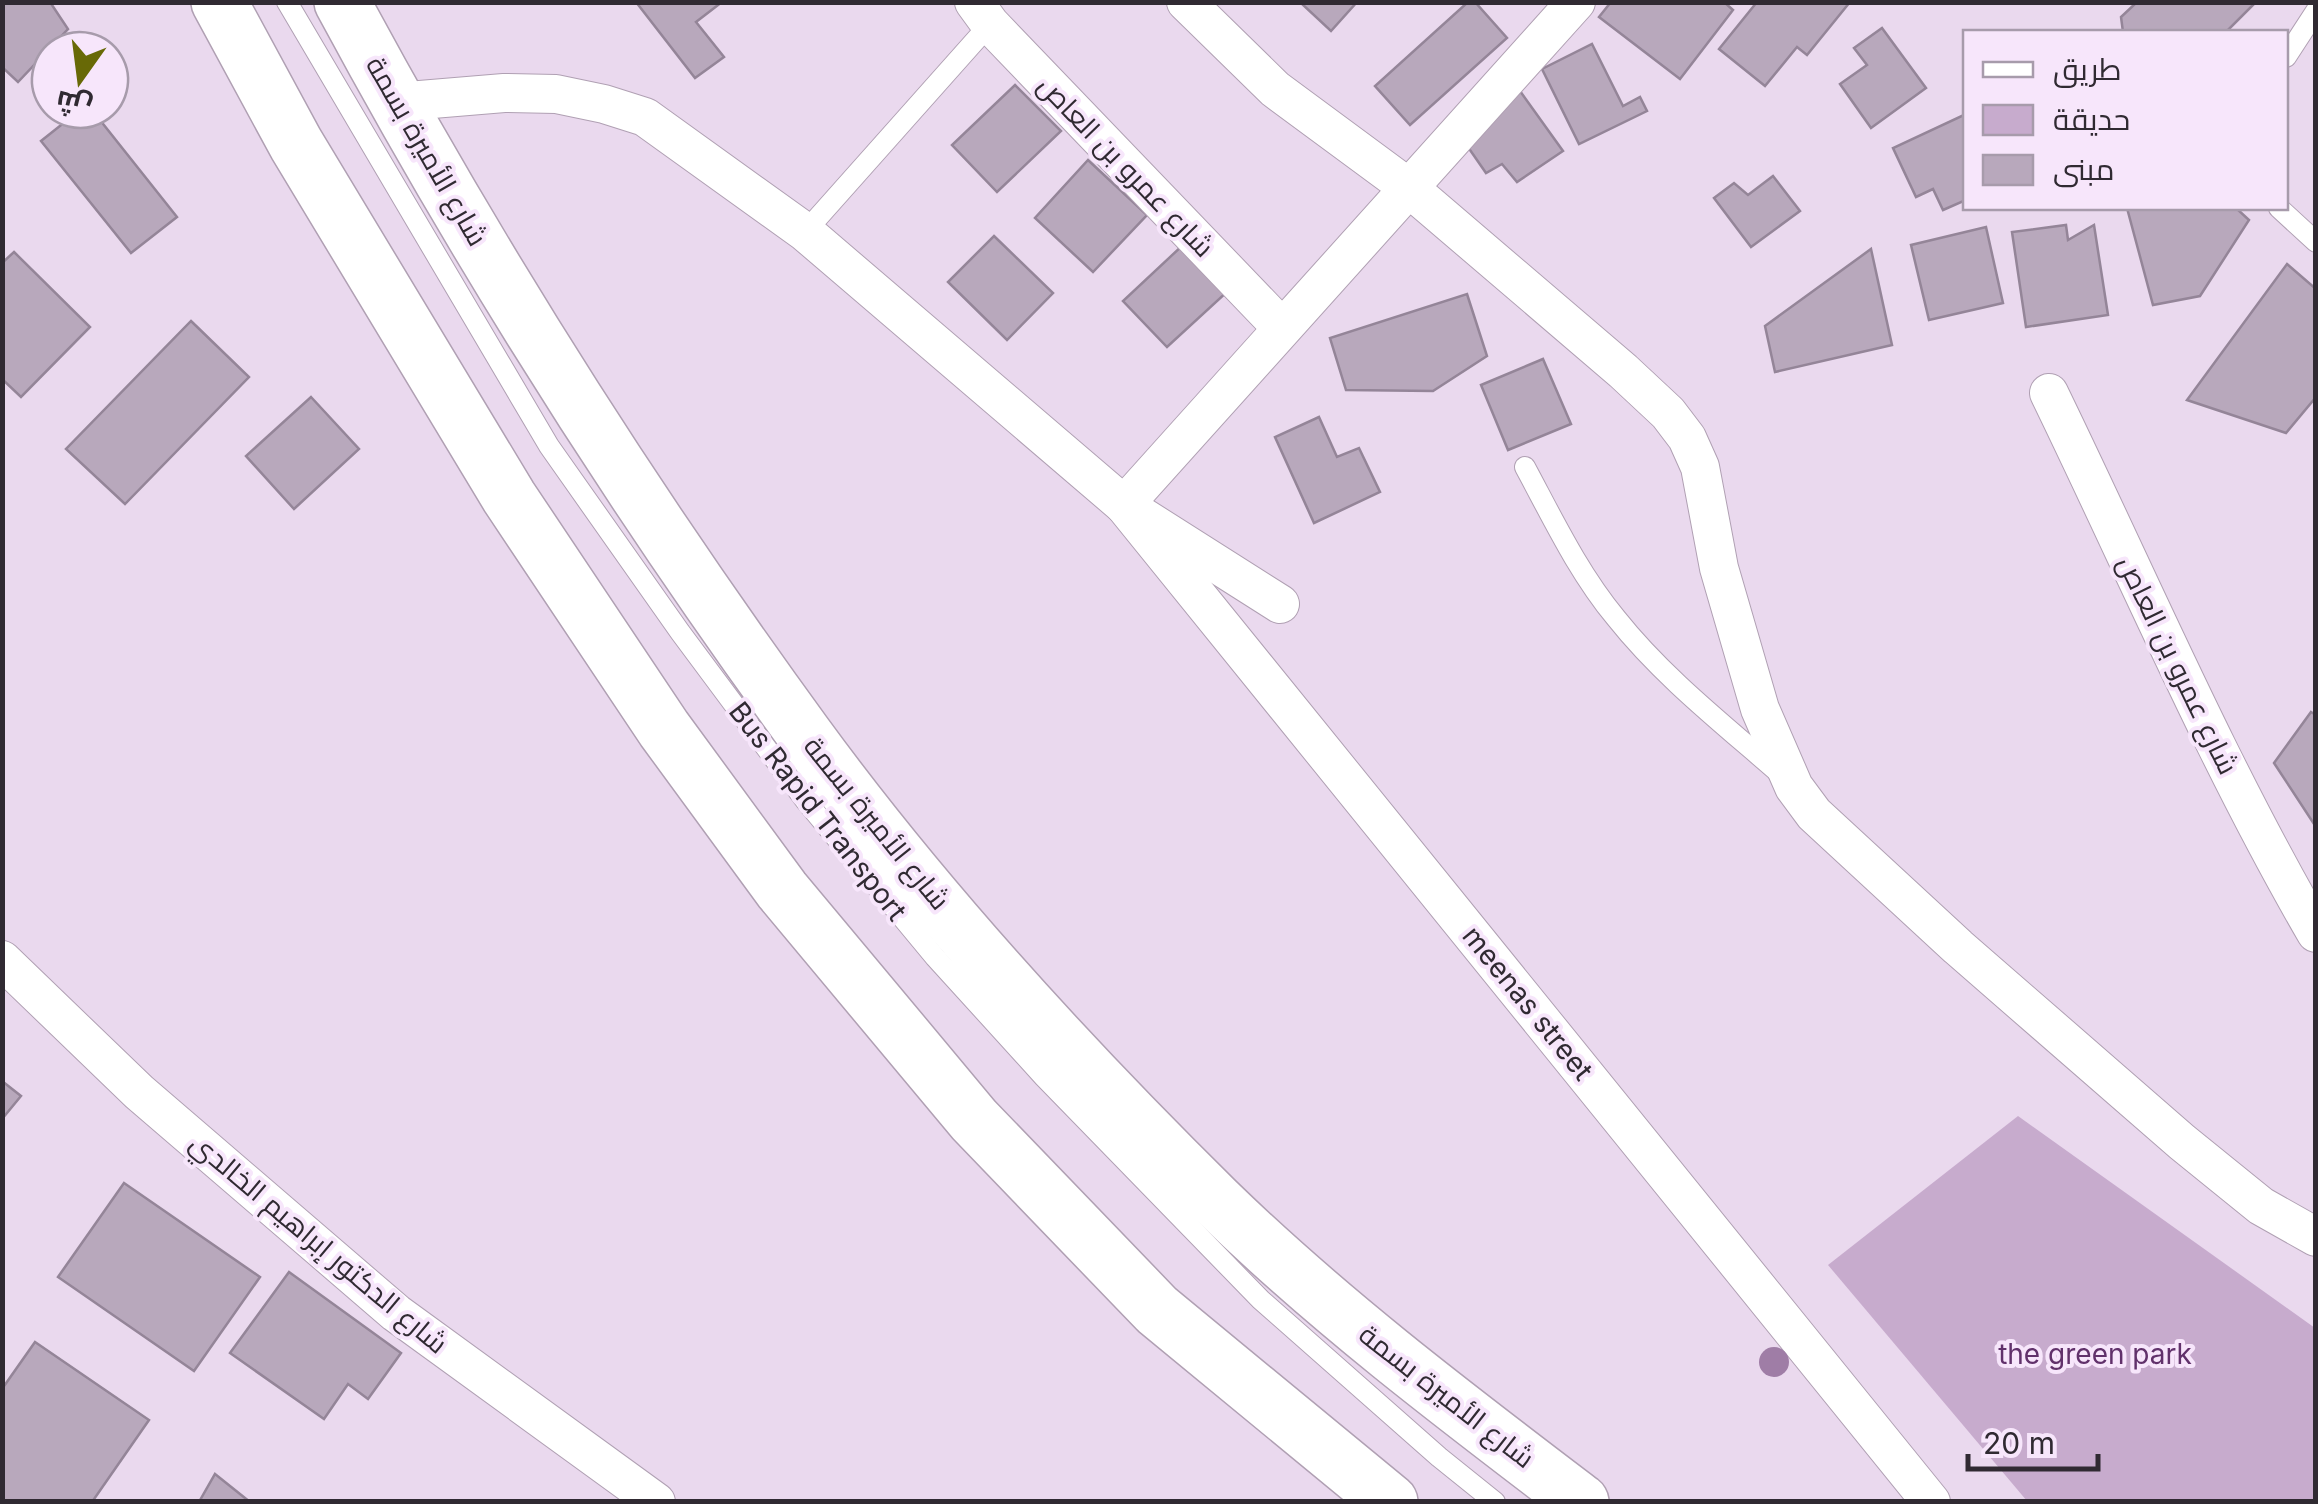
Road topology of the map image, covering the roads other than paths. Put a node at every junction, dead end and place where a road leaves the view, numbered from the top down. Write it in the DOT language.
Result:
graph roads {
  1 [pos="219,2"];
  2 [pos="287,2"];
  3 [pos="342,2"];
  4 [pos="1186,2"];
  5 [pos="1576,2"];
  6 [pos="2315,6"];
  7 [pos="992,10"];
  8 [pos="2288,53"];
  9 [pos="396,102"];
  10 [pos="1409,188"];
  11 [pos="2281,210"];
  12 [pos="805,232"];
  13 [pos="2316,242"];
  14 [pos="1281,327"];
  15 [pos="2050,393"];
  16 [pos="1525,466"];
  17 [pos="1124,505"];
  18 [pos="1280,604"];
  19 [pos="1794,787"];
  20 [pos="2316,933"];
  21 [pos="2,960"];
  22 [pos="2316,1237"];
  23 [pos="656,1502"];
  24 [pos="1390,1502"];
  25 [pos="1494,1502"];
  26 [pos="1582,1502"];
  27 [pos="1931,1502"];
  1 -- 24 [label="main road"];
  2 -- 25 [label="lane, Bus Rapid Transport"];
  3 -- 9 [label="main road, شارع الأميرة بسمة"];
  4 -- 10 [label="street"];
  5 -- 10 [label="street"];
  6 -- 8 [label="lane"];
  7 -- 12 [label="lane"];
  7 -- 14 [label="street, شارع عمرو بن العاص"];
  9 -- 12 [label="street"];
  9 -- 26 [label="main road, شارع الأميرة بسمة"];
  10 -- 14 [label="street"];
  10 -- 19 [label="street"];
  11 -- 13 [label="lane"];
  12 -- 17 [label="street"];
  14 -- 17 [label="street"];
  15 -- 20 [label="street, شارع عمرو بن العاص"];
  16 -- 19 [label="lane"];
  17 -- 18 [label="street"];
  17 -- 27 [label="street, meenas street"];
  19 -- 22 [label="street"];
  21 -- 23 [label="street, شارع الدكتور إبراهيم الخالدي"];
}
